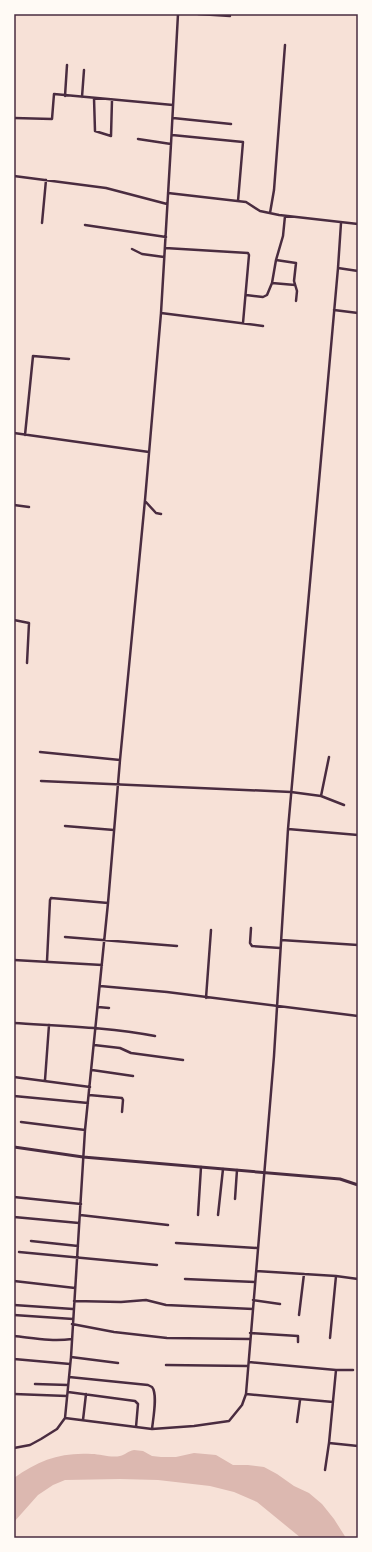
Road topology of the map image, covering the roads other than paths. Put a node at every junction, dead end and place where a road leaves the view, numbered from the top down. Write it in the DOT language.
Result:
graph roads {
  1 [pos="178,14"];
  2 [pos="198,14"];
  3 [pos="230,16"];
  4 [pos="285,45"];
  5 [pos="67,65"];
  6 [pos="84,70"];
  7 [pos="65,96"];
  8 [pos="82,97"];
  9 [pos="94,98"];
  10 [pos="112,100"];
  11 [pos="173,105"];
  12 [pos="14,118"];
  13 [pos="172,118"];
  14 [pos="230,124"];
  15 [pos="172,135"];
  16 [pos="138,139"];
  17 [pos="172,144"];
  18 [pos="14,176"];
  19 [pos="46,180"];
  20 [pos="168,193"];
  21 [pos="238,201"];
  22 [pos="167,204"];
  23 [pos="270,213"];
  24 [pos="284,216"];
  25 [pos="42,223"];
  26 [pos="341,223"];
  27 [pos="358,224"];
  28 [pos="85,225"];
  29 [pos="166,237"];
  30 [pos="165,248"];
  31 [pos="132,249"];
  32 [pos="164,257"];
  33 [pos="276,260"];
  34 [pos="338,268"];
  35 [pos="358,271"];
  36 [pos="272,283"];
  37 [pos="295,285"];
  38 [pos="245,295"];
  39 [pos="296,301"];
  40 [pos="334,310"];
  41 [pos="161,313"];
  42 [pos="358,313"];
  43 [pos="243,323"];
  44 [pos="263,326"];
  45 [pos="69,359"];
  46 [pos="14,433"];
  47 [pos="25,435"];
  48 [pos="149,452"];
  49 [pos="145,500"];
  50 [pos="14,505"];
  51 [pos="29,506"];
  52 [pos="161,514"];
  53 [pos="14,620"];
  54 [pos="27,663"];
  55 [pos="40,752"];
  56 [pos="329,757"];
  57 [pos="120,760"];
  58 [pos="41,781"];
  59 [pos="118,785"];
  60 [pos="291,792"];
  61 [pos="321,796"];
  62 [pos="344,805"];
  63 [pos="65,826"];
  64 [pos="288,829"];
  65 [pos="114,830"];
  66 [pos="358,835"];
  67 [pos="108,903"];
  68 [pos="251,928"];
  69 [pos="211,930"];
  70 [pos="65,937"];
  71 [pos="281,940"];
  72 [pos="104,941"];
  73 [pos="358,945"];
  74 [pos="177,946"];
  75 [pos="280,948"];
  76 [pos="14,960"];
  77 [pos="47,961"];
  78 [pos="102,965"];
  79 [pos="100,986"];
  80 [pos="206,998"];
  81 [pos="98,1007"];
  82 [pos="276,1007"];
  83 [pos="109,1008"];
  84 [pos="358,1016"];
  85 [pos="14,1023"];
  86 [pos="49,1025"];
  87 [pos="96,1028"];
  88 [pos="155,1036"];
  89 [pos="94,1045"];
  90 [pos="183,1060"];
  91 [pos="92,1070"];
  92 [pos="133,1076"];
  93 [pos="14,1077"];
  94 [pos="45,1081"];
  95 [pos="90,1087"];
  96 [pos="89,1094"];
  97 [pos="14,1096"];
  98 [pos="88,1104"];
  99 [pos="122,1112"];
  100 [pos="21,1122"];
  101 [pos="85,1130"];
  102 [pos="14,1147"];
  103 [pos="83,1157"];
  104 [pos="201,1167"];
  105 [pos="223,1169"];
  106 [pos="237,1170"];
  107 [pos="263,1173"];
  108 [pos="358,1185"];
  109 [pos="14,1197"];
  110 [pos="235,1200"];
  111 [pos="81,1204"];
  112 [pos="80,1215"];
  113 [pos="198,1215"];
  114 [pos="218,1215"];
  115 [pos="14,1217"];
  116 [pos="79,1223"];
  117 [pos="168,1225"];
  118 [pos="31,1241"];
  119 [pos="176,1243"];
  120 [pos="78,1246"];
  121 [pos="257,1248"];
  122 [pos="20,1252"];
  123 [pos="77,1257"];
  124 [pos="157,1265"];
  125 [pos="256,1271"];
  126 [pos="304,1274"];
  127 [pos="336,1276"];
  128 [pos="185,1279"];
  129 [pos="358,1280"];
  130 [pos="14,1281"];
  131 [pos="255,1282"];
  132 [pos="75,1288"];
  133 [pos="253,1300"];
  134 [pos="74,1301"];
  135 [pos="280,1304"];
  136 [pos="14,1305"];
  137 [pos="73,1309"];
  138 [pos="253,1309"];
  139 [pos="14,1315"];
  140 [pos="299,1315"];
  141 [pos="73,1319"];
  142 [pos="72,1324"];
  143 [pos="250,1333"];
  144 [pos="14,1336"];
  145 [pos="330,1338"];
  146 [pos="72,1339"];
  147 [pos="250,1339"];
  148 [pos="298,1342"];
  149 [pos="71,1357"];
  150 [pos="14,1358"];
  151 [pos="118,1363"];
  152 [pos="70,1364"];
  153 [pos="248,1364"];
  154 [pos="166,1365"];
  155 [pos="336,1370"];
  156 [pos="353,1370"];
  157 [pos="69,1377"];
  158 [pos="35,1384"];
  159 [pos="68,1385"];
  160 [pos="68,1392"];
  161 [pos="14,1394"];
  162 [pos="86,1394"];
  163 [pos="246,1394"];
  164 [pos="67,1396"];
  165 [pos="300,1400"];
  166 [pos="333,1402"];
  167 [pos="65,1418"];
  168 [pos="83,1420"];
  169 [pos="297,1422"];
  170 [pos="136,1427"];
  171 [pos="152,1429"];
  172 [pos="329,1443"];
  173 [pos="358,1446"];
  174 [pos="14,1448"];
  175 [pos="325,1470"];
  1 -- 11 [label="street"];
  2 -- 3 [label="street"];
  4 -- 23 [label="street"];
  5 -- 7 [label="street"];
  6 -- 8 [label="street"];
  7 -- 8 [label="street"];
  7 -- 12 [label="street"];
  8 -- 9 [label="street"];
  9 -- 10 [label="street"];
  9 -- 10 [label="street"];
  10 -- 11 [label="street"];
  11 -- 13 [label="street"];
  13 -- 14 [label="street"];
  13 -- 15 [label="street"];
  15 -- 17 [label="street"];
  15 -- 21 [label="street"];
  16 -- 17 [label="street"];
  17 -- 20 [label="street"];
  18 -- 19 [label="street"];
  19 -- 22 [label="street"];
  19 -- 25 [label="street"];
  20 -- 21 [label="street"];
  20 -- 22 [label="street"];
  21 -- 23 [label="street"];
  22 -- 29 [label="street"];
  23 -- 24 [label="street"];
  24 -- 26 [label="street"];
  24 -- 33 [label="street"];
  26 -- 27 [label="street"];
  26 -- 34 [label="street"];
  28 -- 29 [label="street"];
  29 -- 30 [label="street"];
  30 -- 32 [label="street"];
  30 -- 38 [label="street"];
  31 -- 32 [label="street"];
  32 -- 41 [label="street"];
  33 -- 36 [label="street"];
  33 -- 37 [label="street"];
  34 -- 35 [label="street"];
  34 -- 40 [label="street"];
  36 -- 37 [label="street"];
  36 -- 38 [label="street"];
  37 -- 39 [label="street"];
  38 -- 43 [label="street"];
  40 -- 42 [label="street"];
  40 -- 60 [label="street"];
  41 -- 43 [label="street"];
  41 -- 48 [label="street"];
  43 -- 44 [label="street"];
  45 -- 47 [label="street"];
  46 -- 47 [label="street"];
  47 -- 48 [label="street"];
  48 -- 49 [label="street"];
  49 -- 52 [label="street"];
  49 -- 57 [label="street"];
  50 -- 51 [label="street"];
  53 -- 54 [label="street"];
  55 -- 57 [label="street"];
  56 -- 61 [label="street"];
  57 -- 59 [label="street"];
  58 -- 59 [label="street"];
  59 -- 60 [label="street"];
  59 -- 65 [label="street"];
  60 -- 61 [label="street"];
  60 -- 64 [label="street"];
  61 -- 62 [label="street"];
  63 -- 65 [label="street"];
  64 -- 66 [label="street"];
  64 -- 71 [label="street"];
  65 -- 67 [label="street"];
  67 -- 72 [label="street"];
  67 -- 77 [label="street"];
  68 -- 75 [label="street"];
  69 -- 80 [label="street"];
  70 -- 72 [label="street"];
  71 -- 73 [label="street"];
  71 -- 75 [label="street"];
  72 -- 74 [label="street"];
  72 -- 78 [label="street"];
  75 -- 82 [label="street"];
  76 -- 77 [label="street"];
  77 -- 78 [label="street"];
  78 -- 79 [label="street"];
  79 -- 80 [label="street"];
  79 -- 81 [label="street"];
  80 -- 82 [label="street"];
  81 -- 83 [label="street"];
  81 -- 87 [label="street"];
  82 -- 84 [label="street"];
  82 -- 107 [label="street"];
  85 -- 86 [label="street"];
  86 -- 87 [label="street"];
  86 -- 94 [label="street"];
  87 -- 88 [label="street"];
  87 -- 89 [label="street"];
  89 -- 90 [label="street"];
  89 -- 91 [label="street"];
  91 -- 92 [label="street"];
  91 -- 95 [label="street"];
  93 -- 94 [label="street"];
  94 -- 95 [label="street"];
  95 -- 96 [label="street"];
  96 -- 98 [label="street"];
  96 -- 99 [label="street"];
  97 -- 98 [label="street"];
  98 -- 101 [label="street"];
  100 -- 101 [label="street"];
  101 -- 103 [label="street"];
  102 -- 103 [label="street"];
  103 -- 104 [label="street"];
  103 -- 111 [label="street"];
  104 -- 105 [label="street"];
  104 -- 113 [label="street"];
  105 -- 106 [label="street"];
  105 -- 114 [label="street"];
  106 -- 107 [label="street"];
  106 -- 110 [label="street"];
  107 -- 108 [label="street"];
  107 -- 121 [label="street"];
  109 -- 111 [label="street"];
  111 -- 112 [label="street"];
  112 -- 116 [label="street"];
  112 -- 117 [label="street"];
  115 -- 116 [label="street"];
  116 -- 120 [label="street"];
  118 -- 120 [label="street"];
  119 -- 121 [label="street"];
  120 -- 123 [label="street"];
  121 -- 125 [label="street"];
  122 -- 123 [label="street"];
  123 -- 124 [label="street"];
  123 -- 132 [label="street"];
  125 -- 126 [label="street"];
  125 -- 131 [label="street"];
  126 -- 127 [label="street"];
  126 -- 140 [label="street"];
  127 -- 129 [label="street"];
  127 -- 145 [label="street"];
  128 -- 131 [label="street"];
  130 -- 132 [label="street"];
  131 -- 133 [label="street"];
  132 -- 134 [label="street"];
  133 -- 135 [label="street"];
  133 -- 138 [label="street"];
  134 -- 137 [label="street"];
  134 -- 138 [label="street"];
  136 -- 137 [label="street"];
  137 -- 141 [label="street"];
  138 -- 143 [label="street"];
  139 -- 141 [label="street"];
  141 -- 142 [label="street"];
  142 -- 146 [label="street"];
  142 -- 147 [label="street"];
  143 -- 147 [label="street"];
  143 -- 148 [label="street"];
  144 -- 146 [label="street"];
  146 -- 149 [label="street"];
  147 -- 153 [label="street"];
  149 -- 151 [label="street"];
  149 -- 152 [label="street"];
  150 -- 152 [label="street"];
  152 -- 157 [label="street"];
  153 -- 154 [label="street"];
  153 -- 155 [label="street"];
  153 -- 163 [label="street"];
  155 -- 156 [label="street"];
  155 -- 166 [label="street"];
  157 -- 159 [label="street"];
  157 -- 171 [label="street"];
  158 -- 159 [label="street"];
  159 -- 160 [label="street"];
  160 -- 162 [label="street"];
  160 -- 164 [label="street"];
  161 -- 164 [label="street"];
  162 -- 168 [label="street"];
  162 -- 170 [label="street"];
  163 -- 165 [label="street"];
  163 -- 171 [label="street"];
  164 -- 167 [label="street"];
  165 -- 166 [label="street"];
  165 -- 169 [label="street"];
  166 -- 172 [label="street"];
  167 -- 168 [label="street"];
  167 -- 174 [label="street"];
  168 -- 170 [label="street"];
  170 -- 171 [label="street"];
  172 -- 173 [label="street"];
  172 -- 175 [label="street"];
}
